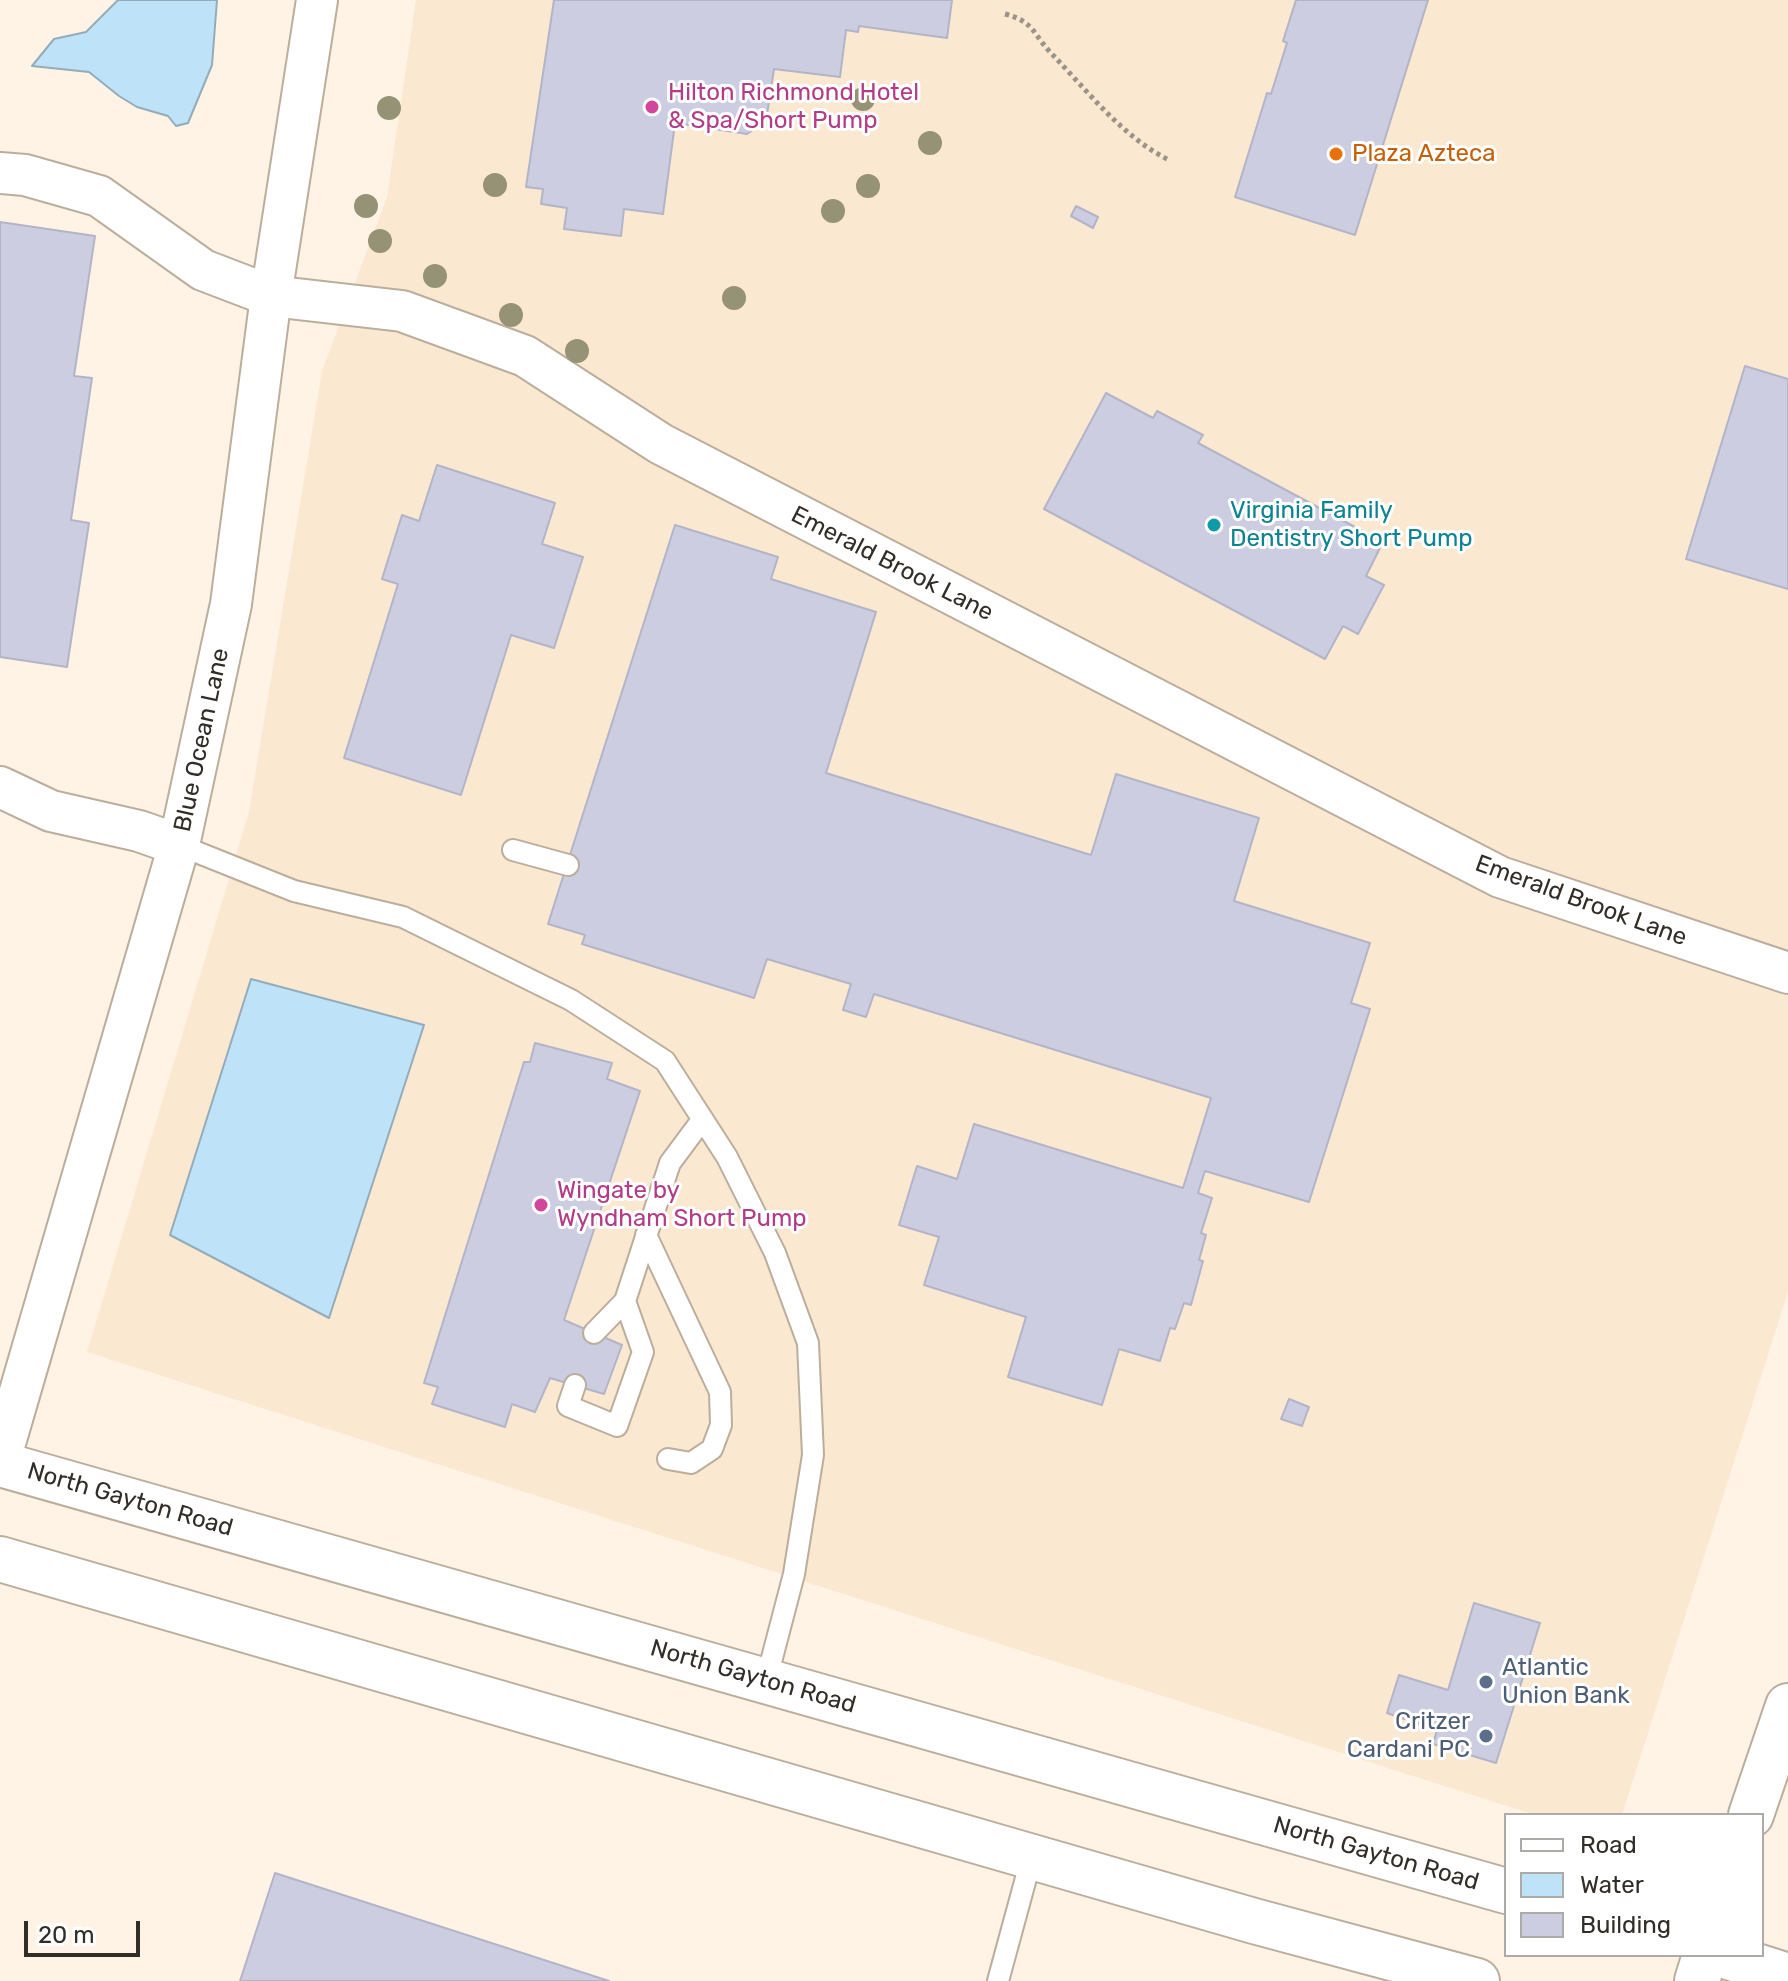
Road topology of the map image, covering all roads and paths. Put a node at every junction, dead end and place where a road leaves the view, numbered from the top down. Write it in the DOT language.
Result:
graph roads {
  1 [pos="317,0"];
  2 [pos="1005,14"];
  3 [pos="1169,160"];
  4 [pos="0,173"];
  5 [pos="271,296"];
  6 [pos="0,787"];
  7 [pos="179,845"];
  8 [pos="513,850"];
  9 [pos="568,865"];
  10 [pos="1788,973"];
  11 [pos="702,1120"];
  12 [pos="646,1235"];
  13 [pos="625,1301"];
  14 [pos="594,1333"];
  15 [pos="575,1385"];
  16 [pos="668,1459"];
  17 [pos="0,1462"];
  18 [pos="0,1559"];
  19 [pos="766,1681"];
  20 [pos="1788,1706"];
  21 [pos="1752,1813"];
  22 [pos="1032,1856"];
  23 [pos="1504,1890"];
  24 [pos="1704,1957"];
  25 [pos="1728,1957"];
  26 [pos="1788,1976"];
  27 [pos="998,1981"];
  28 [pos="1477,1981"];
  29 [pos="1697,1981"];
  1 -- 5 [label="street, Blue Ocean Lane"];
  2 -- 3 [label="path"];
  4 -- 5 [label="street, Emerald Brook Lane"];
  5 -- 7 [label="street, Blue Ocean Lane"];
  5 -- 10 [label="street, Emerald Brook Lane"];
  6 -- 7 [label="street"];
  7 -- 11 [label="lane"];
  7 -- 17 [label="street, Blue Ocean Lane"];
  8 -- 9 [label="lane"];
  11 -- 12 [label="lane"];
  11 -- 19 [label="lane"];
  12 -- 13 [label="lane"];
  12 -- 16 [label="lane"];
  13 -- 14 [label="lane"];
  13 -- 15 [label="lane"];
  17 -- 19 [label="main road, North Gayton Road"];
  18 -- 22 [label="main road"];
  19 -- 23 [label="main road, North Gayton Road"];
  20 -- 21 [label="main road"];
  22 -- 27 [label="lane"];
  22 -- 28 [label="main road"];
  24 -- 29 [label="main road"];
  25 -- 26 [label="main road"];
}
